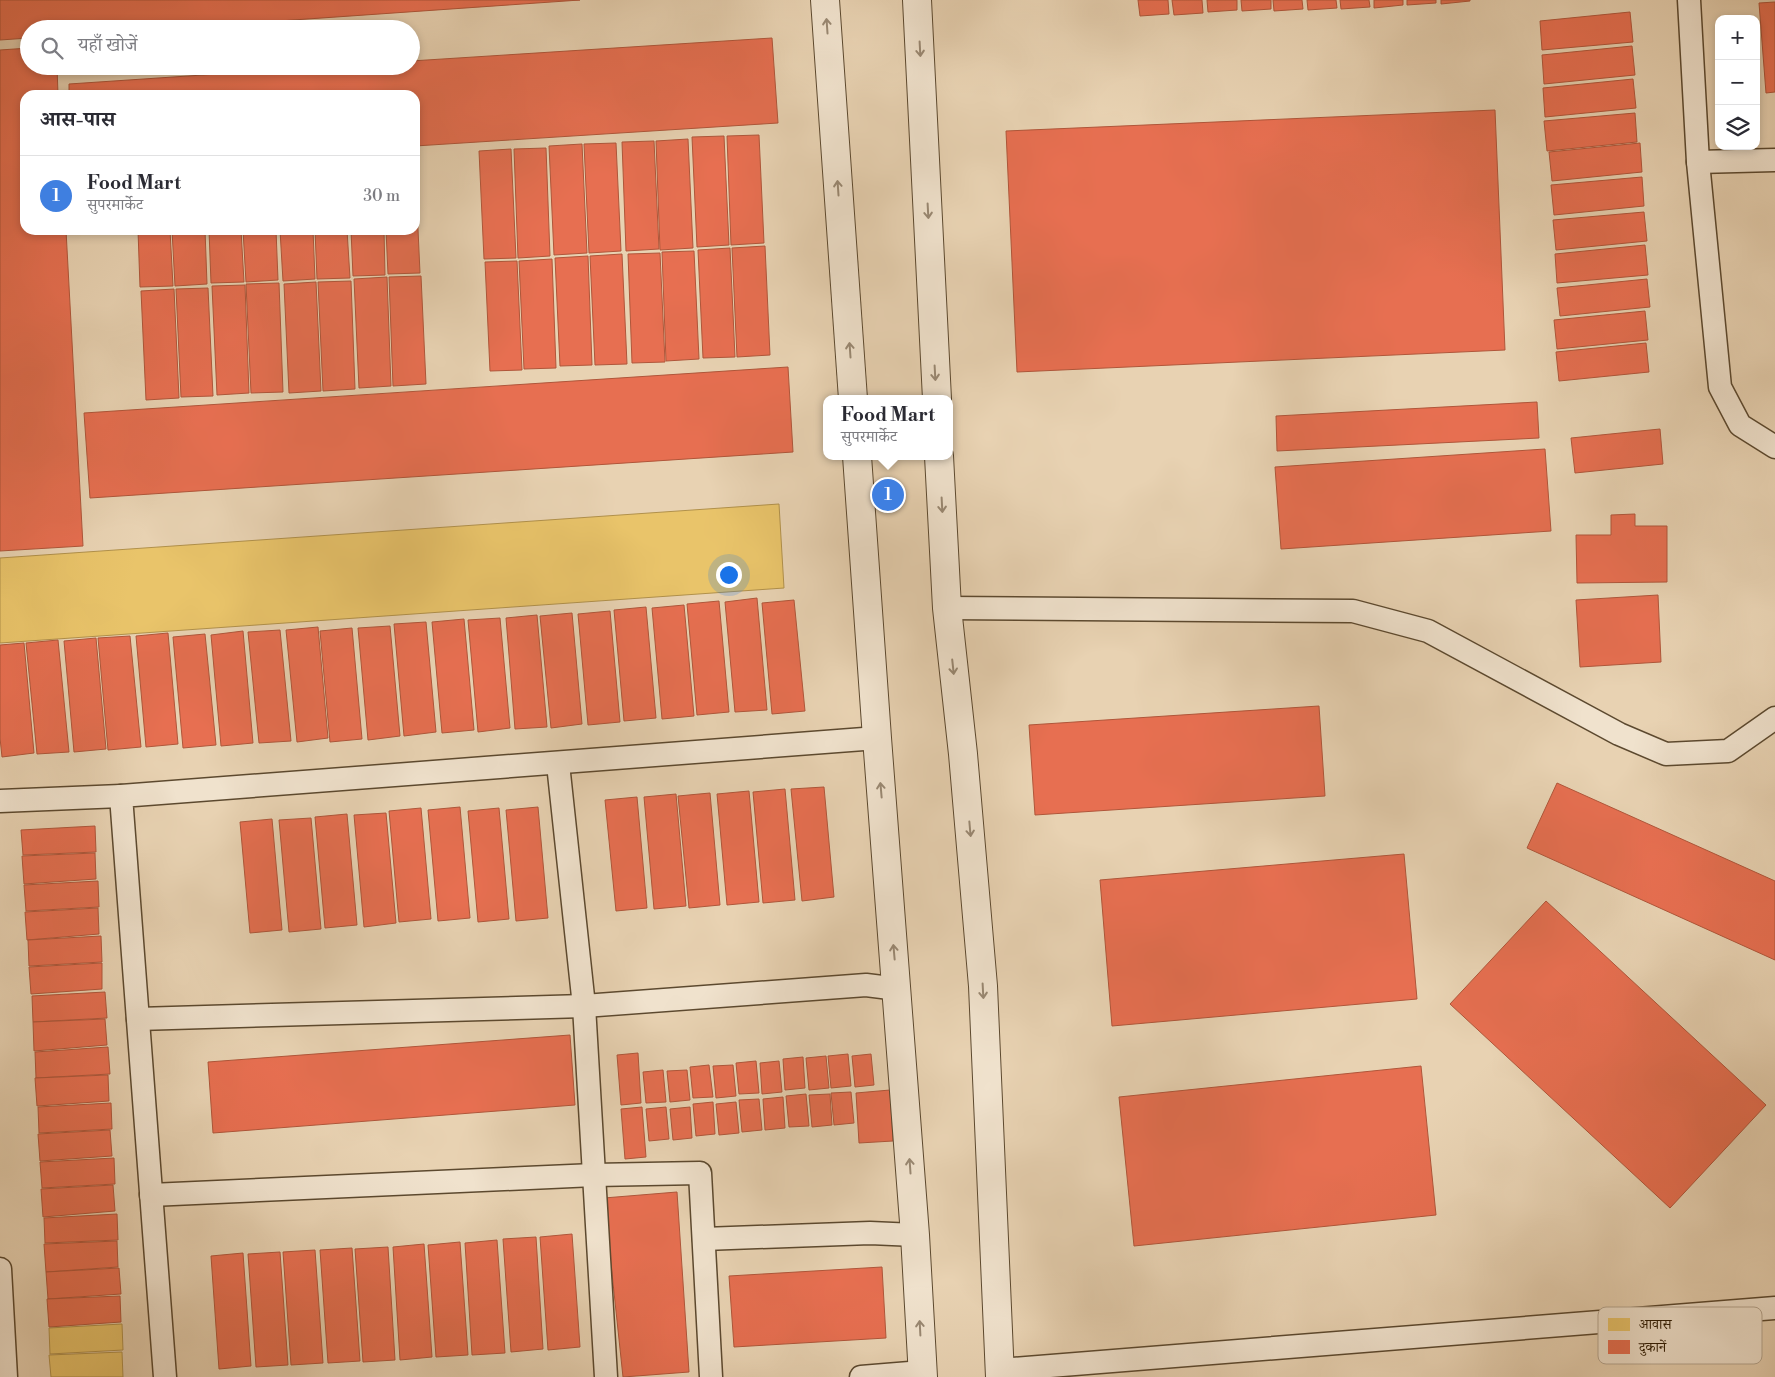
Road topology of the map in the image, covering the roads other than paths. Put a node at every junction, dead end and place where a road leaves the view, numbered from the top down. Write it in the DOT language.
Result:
graph roads {
  1 [pos="825,0"];
  2 [pos="916,0"];
  3 [pos="1689,0"];
  4 [pos="1775,160"];
  5 [pos="1698,162"];
  6 [pos="853,395"];
  7 [pos="937,395"];
  8 [pos="1775,447"];
  9 [pos="857,460"];
  10 [pos="940,460"];
  11 [pos="947,608"];
  12 [pos="1775,718"];
  13 [pos="877,738"];
  14 [pos="558,764"];
  15 [pos="122,796"];
  16 [pos="0,801"];
  17 [pos="898,989"];
  18 [pos="584,1006"];
  19 [pos="138,1019"];
  20 [pos="594,1175"];
  21 [pos="152,1195"];
  22 [pos="915,1234"];
  23 [pos="704,1239"];
  24 [pos="0,1269"];
  25 [pos="1775,1308"];
  26 [pos="1762,1309"];
  27 [pos="1598,1323"];
  28 [pos="922,1374"];
  29 [pos="1000,1374"];
  30 [pos="6,1377"];
  31 [pos="165,1377"];
  32 [pos="606,1377"];
  33 [pos="710,1377"];
  34 [pos="861,1377"];
  6 -- 1 [label="street, one-way"];
  2 -- 7 [label="street, one-way"];
  3 -- 5 [label="lane"];
  4 -- 5 [label="lane"];
  5 -- 8 [label="lane"];
  9 -- 13 [label="street"];
  10 -- 11 [label="street, one-way"];
  11 -- 12 [label="lane"];
  11 -- 29 [label="street, one-way"];
  13 -- 14 [label="lane"];
  17 -- 13 [label="street, one-way"];
  14 -- 15 [label="lane"];
  14 -- 18 [label="lane"];
  15 -- 16 [label="lane"];
  15 -- 19 [label="lane"];
  17 -- 18 [label="lane"];
  22 -- 17 [label="street, one-way"];
  18 -- 19 [label="lane"];
  18 -- 20 [label="lane"];
  19 -- 21 [label="lane"];
  20 -- 21 [label="lane"];
  20 -- 23 [label="lane"];
  20 -- 32 [label="lane"];
  21 -- 31 [label="lane"];
  22 -- 23 [label="lane"];
  28 -- 22 [label="street, one-way"];
  23 -- 33 [label="lane"];
  24 -- 30 [label="lane"];
  25 -- 26 [label="lane"];
  27 -- 29 [label="lane"];
  28 -- 34 [label="lane"];
}
